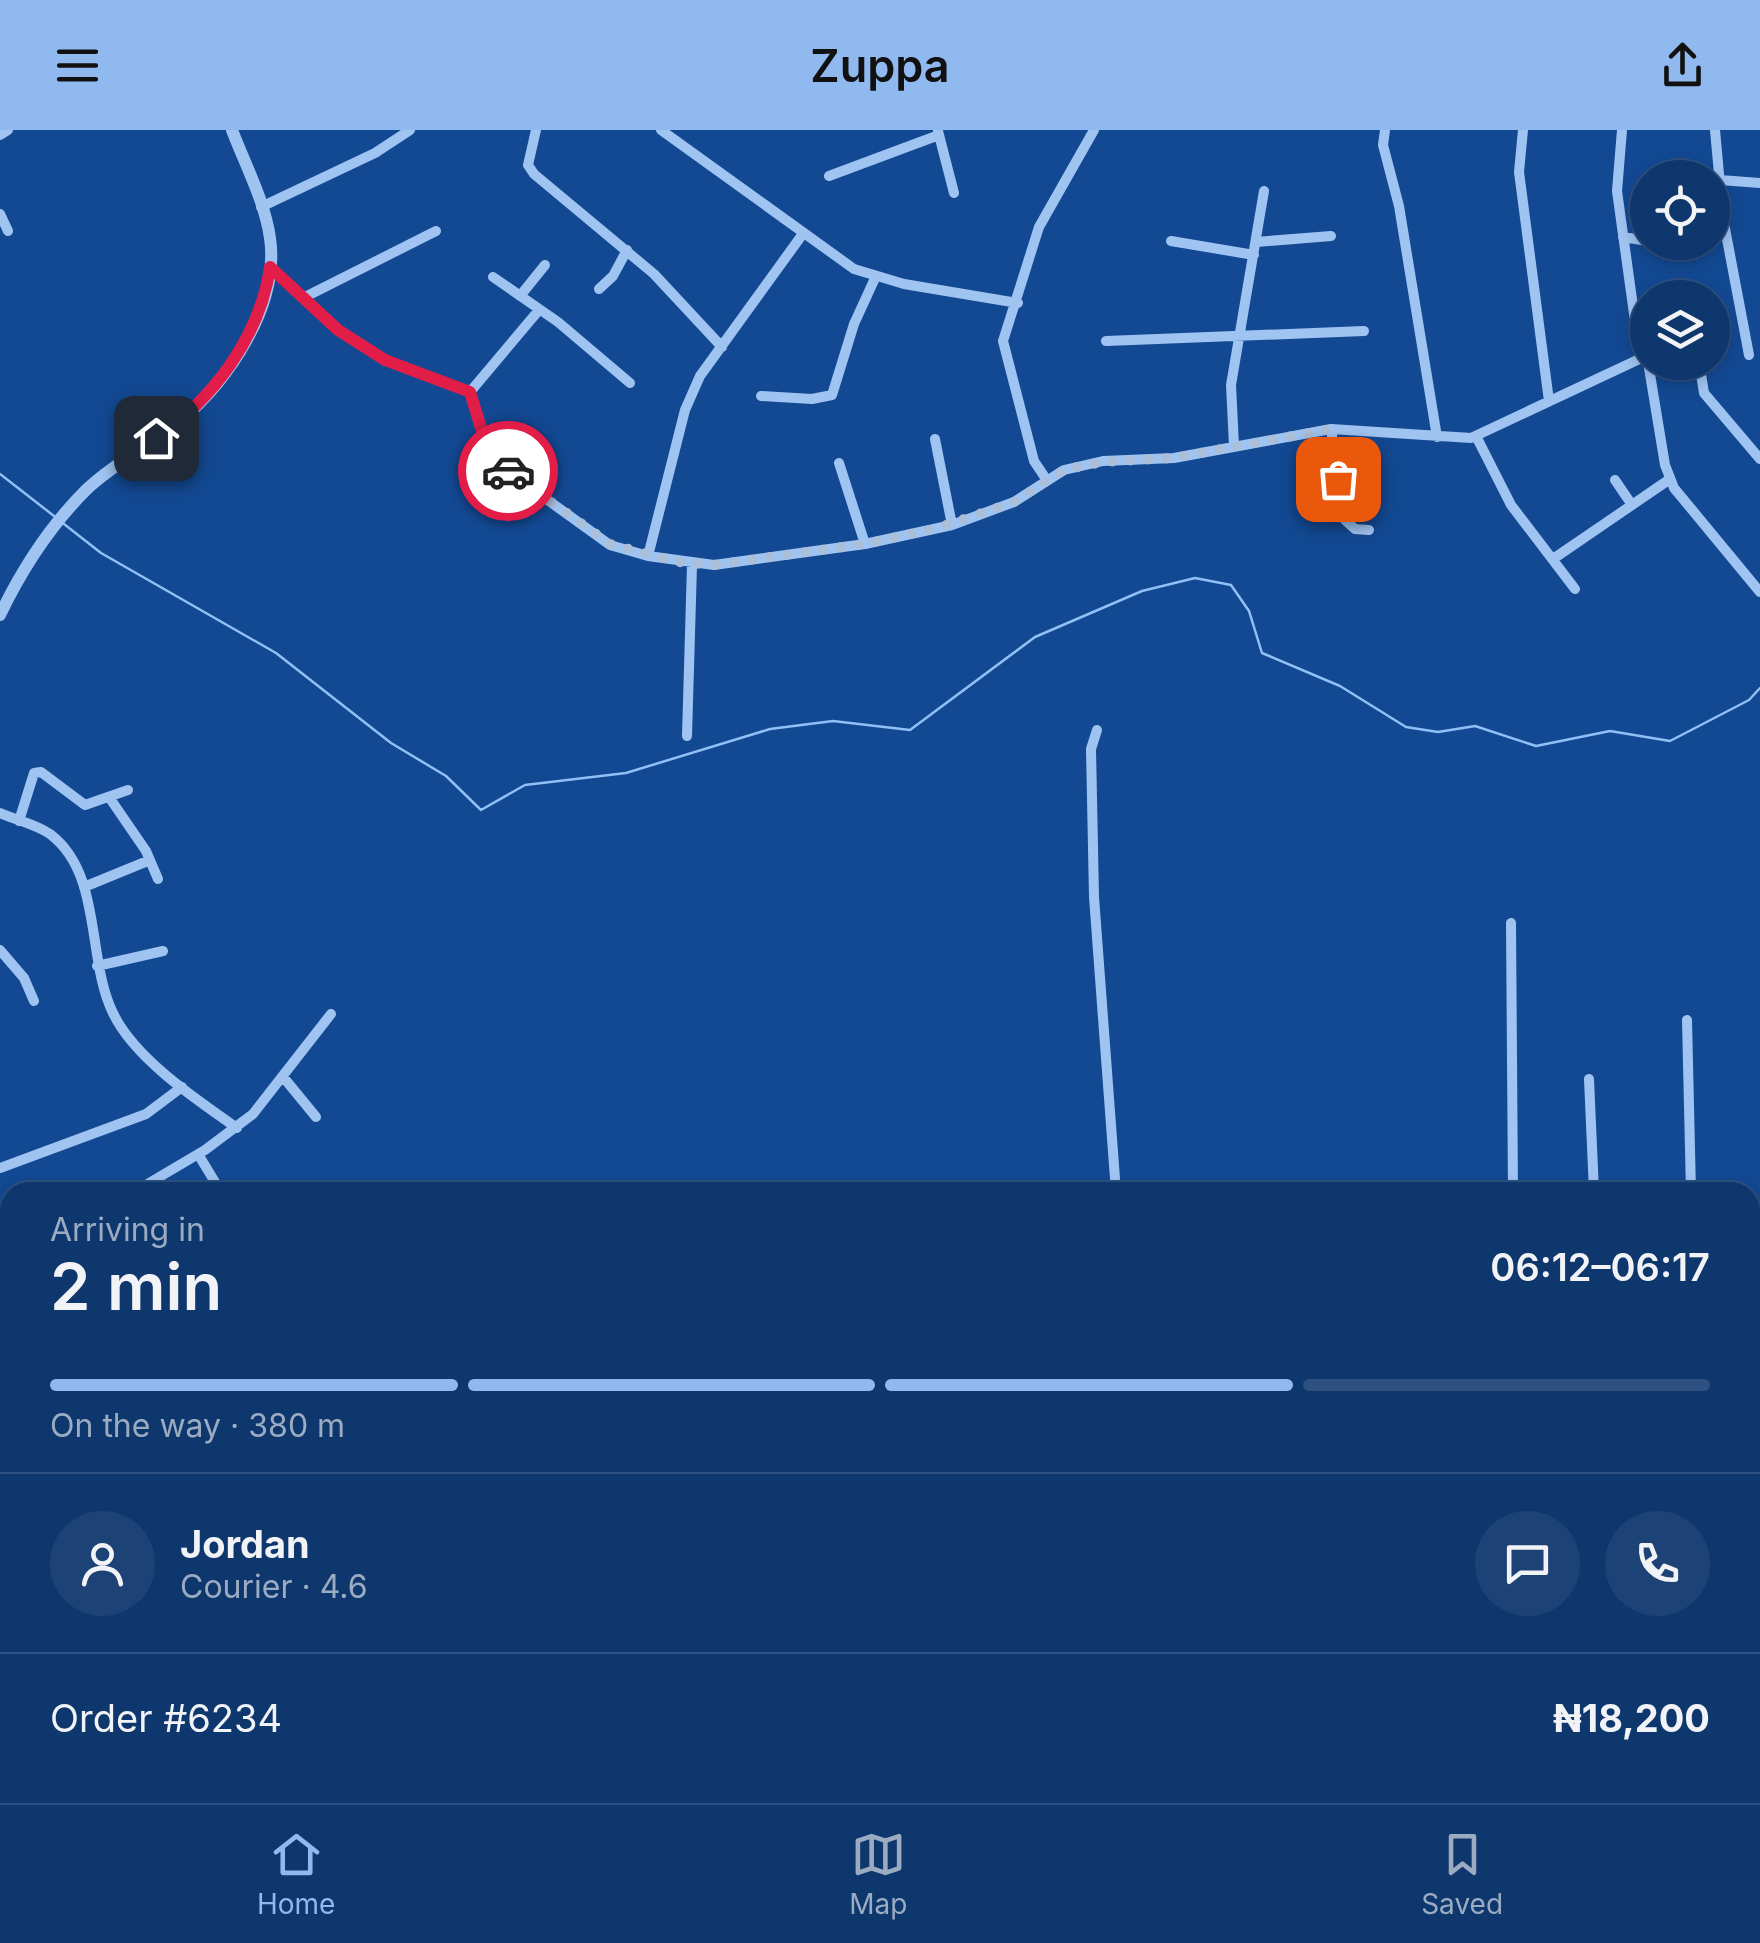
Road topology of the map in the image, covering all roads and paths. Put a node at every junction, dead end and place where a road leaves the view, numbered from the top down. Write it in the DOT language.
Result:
graph roads {
  1 [pos="8,130"];
  2 [pos="232,130"];
  3 [pos="410,130"];
  4 [pos="536,130"];
  5 [pos="660,130"];
  6 [pos="1094,130"];
  7 [pos="1386,130"];
  8 [pos="1523,130"];
  9 [pos="1622,130"];
  10 [pos="1715,130"];
  11 [pos="938,132"];
  12 [pos="0,135"];
  13 [pos="1718,160"];
  14 [pos="829,176"];
  15 [pos="1730,181"];
  16 [pos="1760,183"];
  17 [pos="1264,192"];
  18 [pos="954,193"];
  19 [pos="261,207"];
  20 [pos="0,214"];
  21 [pos="8,231"];
  22 [pos="436,232"];
  23 [pos="802,235"];
  24 [pos="1331,236"];
  25 [pos="1623,237"];
  26 [pos="1630,238"];
  27 [pos="1172,241"];
  28 [pos="1255,249"];
  29 [pos="627,250"];
  30 [pos="1730,259"];
  31 [pos="545,265"];
  32 [pos="270,267"];
  33 [pos="876,276"];
  34 [pos="493,277"];
  35 [pos="1631,280"];
  36 [pos="599,289"];
  37 [pos="520,296"];
  38 [pos="303,298"];
  39 [pos="1018,302"];
  40 [pos="539,310"];
  41 [pos="1364,332"];
  42 [pos="1240,339"];
  43 [pos="1106,341"];
  44 [pos="722,347"];
  45 [pos="1749,355"];
  46 [pos="1630,364"];
  47 [pos="1651,380"];
  48 [pos="1702,380"];
  49 [pos="630,383"];
  50 [pos="470,392"];
  51 [pos="761,396"];
  52 [pos="1549,401"];
  53 [pos="1331,429"];
  54 [pos="1476,436"];
  55 [pos="1438,437"];
  56 [pos="934,439"];
  57 [pos="1234,446"];
  58 [pos="1760,459"];
  59 [pos="838,463"];
  60 [pos="1046,479"];
  61 [pos="1670,479"];
  62 [pos="1615,480"];
  63 [pos="1632,505"];
  64 [pos="952,525"];
  65 [pos="1370,530"];
  66 [pos="865,544"];
  67 [pos="648,556"];
  68 [pos="1553,559"];
  69 [pos="692,565"];
  70 [pos="1574,588"];
  71 [pos="1760,592"];
  72 [pos="0,613"];
  73 [pos="1097,730"];
  74 [pos="687,736"];
  75 [pos="128,790"];
  76 [pos="110,796"];
  77 [pos="0,813"];
  78 [pos="19,821"];
  79 [pos="150,860"];
  80 [pos="158,879"];
  81 [pos="84,887"];
  82 [pos="1511,923"];
  83 [pos="0,950"];
  84 [pos="163,951"];
  85 [pos="96,966"];
  86 [pos="34,1001"];
  87 [pos="330,1014"];
  88 [pos="1687,1020"];
  89 [pos="284,1078"];
  90 [pos="1589,1078"];
  91 [pos="182,1087"];
  92 [pos="316,1117"];
  93 [pos="237,1128"];
  94 [pos="198,1154"];
  95 [pos="0,1168"];
  96 [pos="151,1182"];
  97 [pos="215,1182"];
  98 [pos="1115,1182"];
  99 [pos="1513,1182"];
  100 [pos="1594,1182"];
  101 [pos="1690,1182"];
  1 -- 12 [label="street"];
  2 -- 19 [label="street"];
  3 -- 19 [label="street"];
  4 -- 29 [label="street"];
  5 -- 23 [label="street"];
  6 -- 39 [label="street"];
  7 -- 55 [label="street"];
  8 -- 52 [label="street"];
  9 -- 25 [label="street"];
  10 -- 13 [label="street"];
  11 -- 14 [label="street"];
  11 -- 18 [label="street"];
  15 -- 16 [label="street"];
  17 -- 28 [label="street"];
  19 -- 32 [label="street"];
  20 -- 21 [label="street"];
  22 -- 38 [label="street"];
  23 -- 33 [label="street"];
  23 -- 44 [label="street"];
  24 -- 28 [label="street"];
  25 -- 26 [label="street"];
  25 -- 35 [label="street"];
  27 -- 28 [label="street"];
  28 -- 42 [label="street"];
  29 -- 36 [label="street"];
  29 -- 44 [label="street"];
  30 -- 45 [label="street"];
  31 -- 37 [label="street"];
  32 -- 38 [label="street"];
  32 -- 72 [label="street"];
  33 -- 39 [label="street"];
  33 -- 51 [label="street"];
  34 -- 37 [label="street"];
  37 -- 40 [label="street"];
  38 -- 50 [label="street"];
  39 -- 60 [label="street"];
  40 -- 49 [label="street"];
  40 -- 50 [label="street"];
  41 -- 42 [label="street"];
  42 -- 43 [label="street"];
  42 -- 57 [label="street"];
  44 -- 67 [label="street"];
  46 -- 52 [label="street"];
  47 -- 61 [label="street"];
  48 -- 58 [label="street"];
  50 -- 67 [label="street"];
  52 -- 54 [label="street"];
  53 -- 55 [label="street"];
  53 -- 57 [label="street"];
  53 -- 65 [label="street"];
  54 -- 55 [label="street"];
  54 -- 68 [label="street"];
  56 -- 64 [label="street"];
  57 -- 60 [label="street"];
  59 -- 66 [label="street"];
  60 -- 64 [label="street"];
  61 -- 63 [label="street"];
  61 -- 71 [label="street"];
  62 -- 63 [label="street"];
  63 -- 68 [label="street"];
  64 -- 66 [label="street"];
  66 -- 69 [label="street"];
  67 -- 69 [label="street"];
  68 -- 70 [label="street"];
  69 -- 74 [label="street"];
  73 -- 98 [label="street"];
  75 -- 76 [label="street"];
  76 -- 78 [label="street"];
  76 -- 79 [label="street"];
  77 -- 78 [label="street"];
  78 -- 81 [label="street"];
  79 -- 80 [label="street"];
  79 -- 81 [label="street"];
  81 -- 85 [label="street"];
  82 -- 99 [label="street"];
  83 -- 86 [label="street"];
  84 -- 85 [label="street"];
  85 -- 91 [label="street"];
  87 -- 89 [label="street"];
  88 -- 101 [label="street"];
  89 -- 92 [label="street"];
  89 -- 93 [label="street"];
  90 -- 100 [label="street"];
  91 -- 93 [label="street"];
  91 -- 95 [label="street"];
  93 -- 94 [label="street"];
  94 -- 96 [label="street"];
  94 -- 97 [label="street"];
}
